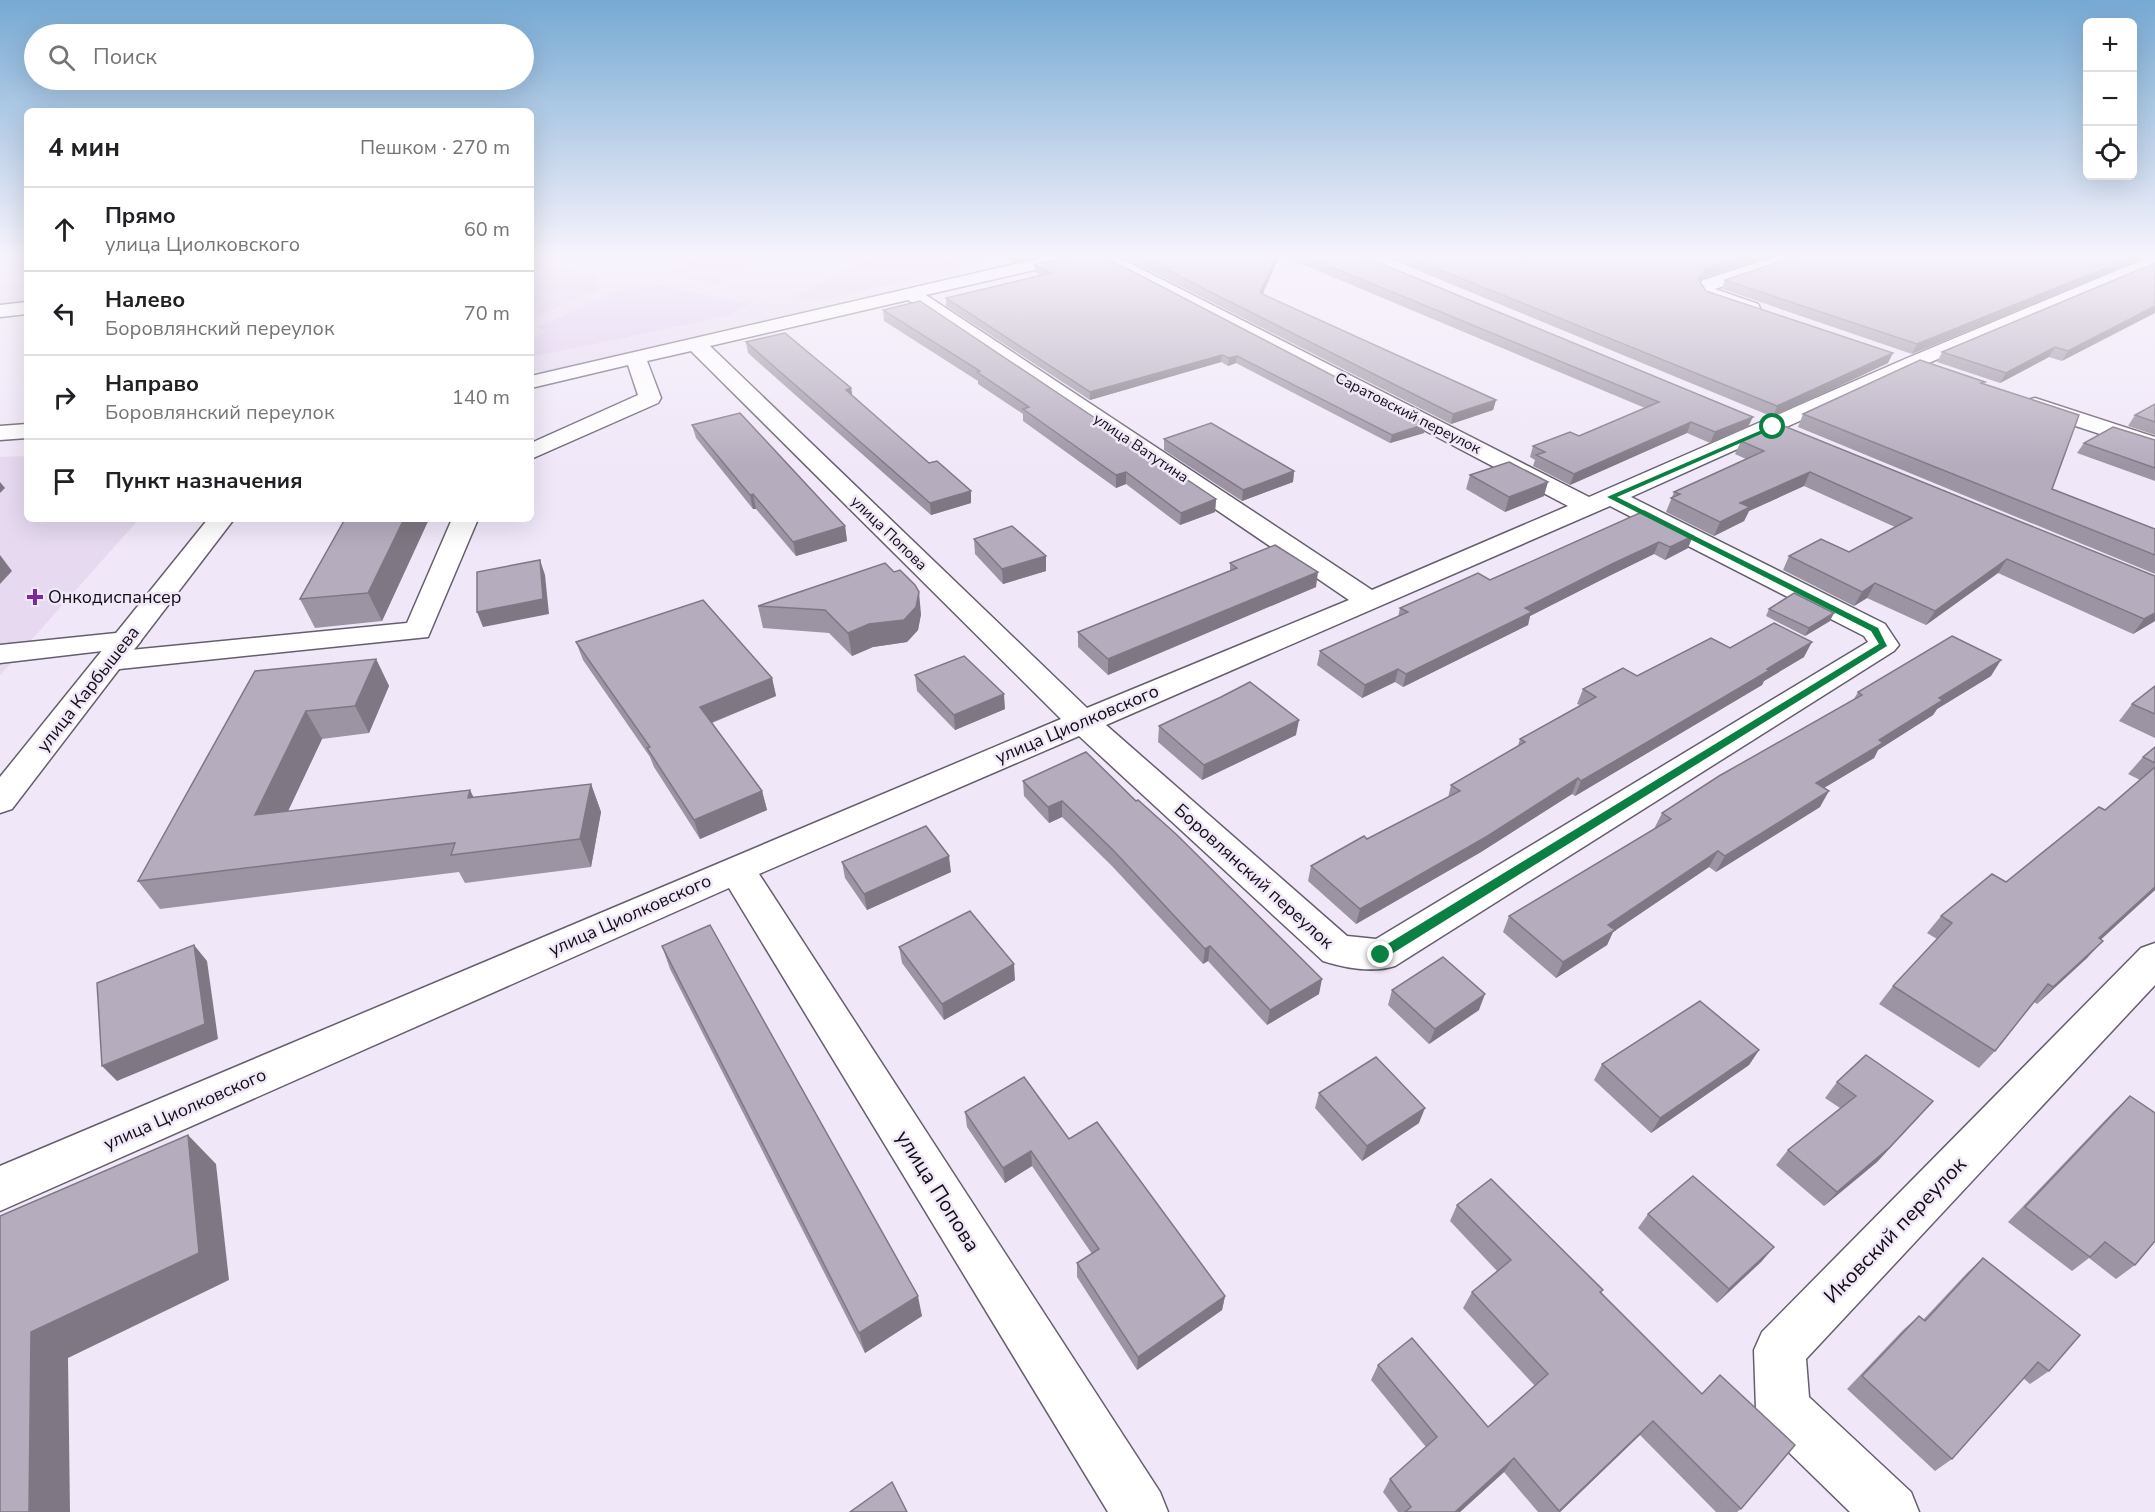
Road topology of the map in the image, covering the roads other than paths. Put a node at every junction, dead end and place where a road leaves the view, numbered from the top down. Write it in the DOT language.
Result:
graph roads {
  1 [pos="783,325"];
  2 [pos="958,325"];
  3 [pos="1242,325"];
  4 [pos="1987,325"];
  5 [pos="697,345"];
  6 [pos="636,358"];
  7 [pos="1901,360"];
  8 [pos="1946,375"];
  9 [pos="534,381"];
  10 [pos="2012,397"];
  11 [pos="1741,413"];
  12 [pos="24,431"];
  13 [pos="1784,432"];
  14 [pos="0,433"];
  15 [pos="2155,445"];
  16 [pos="534,451"];
  17 [pos="1600,502"];
  18 [pos="219,522"];
  19 [pos="464,522"];
  20 [pos="1370,601"];
  21 [pos="118,651"];
  22 [pos="0,654"];
  23 [pos="1082,721"];
  24 [pos="0,801"];
  25 [pos="736,869"];
  26 [pos="2155,959"];
  27 [pos="0,1190"];
  28 [pos="1140,1512"];
  29 [pos="1891,1512"];
  1 -- 5 [label="street"];
  2 -- 20 [label="street, улица Ватутина"];
  3 -- 17 [label="street, Саратовский переулок"];
  4 -- 7 [label="street, улица Циолковского"];
  5 -- 6 [label="street"];
  5 -- 23 [label="street, улица Попова"];
  6 -- 9 [label="street"];
  6 -- 16 [label="street"];
  7 -- 8 [label="street"];
  7 -- 13 [label="street, улица Циолковского"];
  10 -- 15 [label="street"];
  11 -- 13 [label="street"];
  12 -- 14 [label="street"];
  13 -- 17 [label="street, улица Циолковского"];
  17 -- 20 [label="street, улица Циолковского"];
  17 -- 23 [label="street, Боровлянский переулок"];
  18 -- 21 [label="street, улица Карбышева"];
  19 -- 21 [label="street"];
  20 -- 23 [label="street, улица Циолковского"];
  21 -- 22 [label="street"];
  21 -- 24 [label="street, улица Карбышева"];
  23 -- 25 [label="street, улица Циолковского"];
  25 -- 27 [label="street, улица Циолковского"];
  25 -- 28 [label="street, улица Попова"];
  26 -- 29 [label="street, Иковский переулок"];
}
